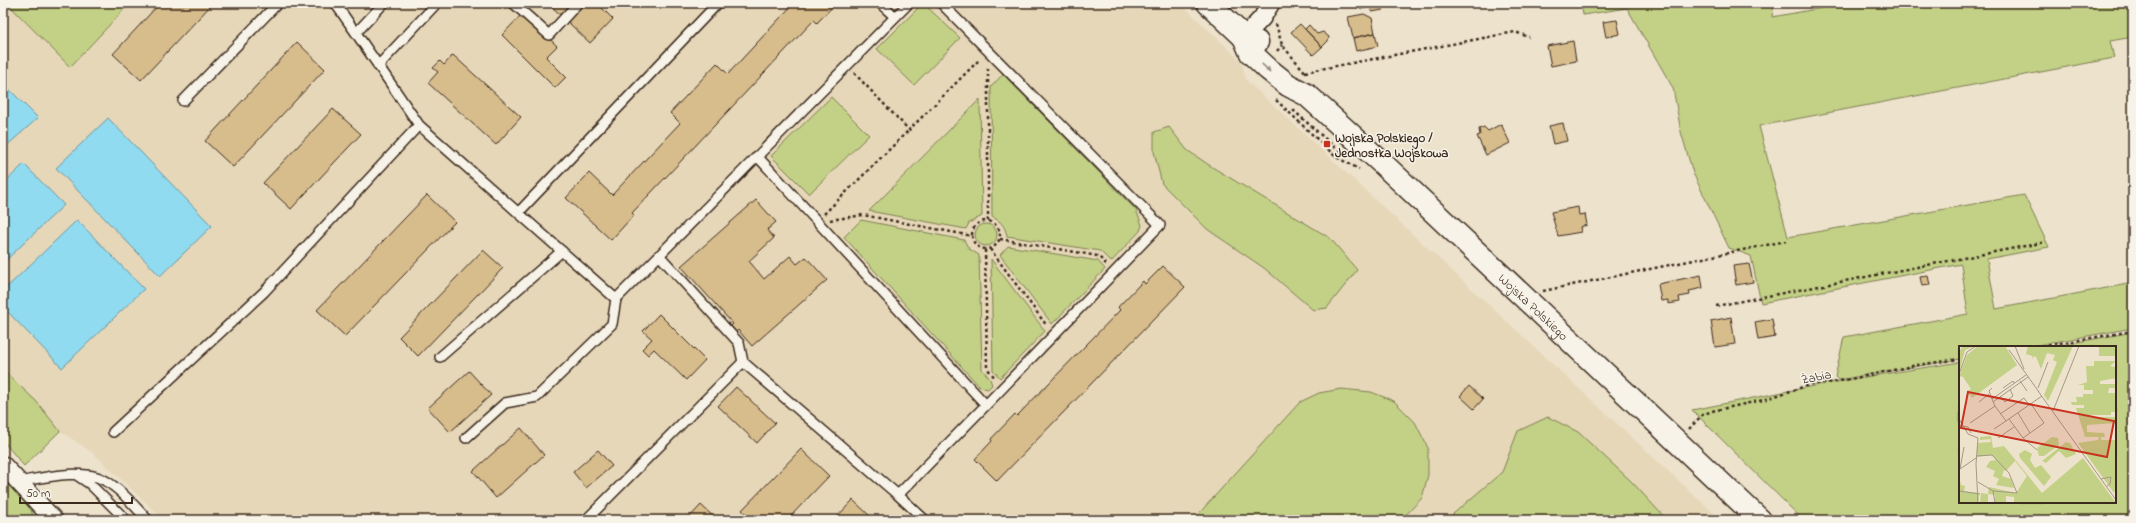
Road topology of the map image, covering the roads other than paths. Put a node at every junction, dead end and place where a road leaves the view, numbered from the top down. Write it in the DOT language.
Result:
graph roads {
  1 [pos="278,3"];
  2 [pos="335,3"];
  3 [pos="384,3"];
  4 [pos="437,3"];
  5 [pos="513,3"];
  6 [pos="578,3"];
  7 [pos="718,3"];
  8 [pos="880,3"];
  9 [pos="909,3"];
  10 [pos="941,3"];
  11 [pos="1208,3"];
  12 [pos="1271,3"];
  13 [pos="895,17"];
  14 [pos="356,33"];
  15 [pos="1244,37"];
  16 [pos="378,66"];
  17 [pos="182,101"];
  18 [pos="419,125"];
  19 [pos="757,156"];
  20 [pos="518,212"];
  21 [pos="562,251"];
  22 [pos="659,255"];
  23 [pos="616,299"];
  24 [pos="440,357"];
  25 [pos="743,362"];
  26 [pos="986,405"];
  27 [pos="113,432"];
  28 [pos="466,438"];
  29 [pos="3,464"];
  30 [pos="75,475"];
  31 [pos="18,482"];
  32 [pos="898,496"];
  33 [pos="54,520"];
  34 [pos="126,520"];
  35 [pos="148,520"];
  36 [pos="586,520"];
  37 [pos="925,520"];
  38 [pos="1760,520"];
  1 -- 17 [label="lane"];
  2 -- 14 [label="lane"];
  3 -- 14 [label="lane"];
  4 -- 16 [label="lane"];
  5 -- 6 [label="lane"];
  7 -- 20 [label="lane"];
  8 -- 13 [label="lane"];
  9 -- 13 [label="lane"];
  10 -- 26 [label="lane"];
  11 -- 15 [label="main road, Wojska Polskiego"];
  12 -- 15 [label="street"];
  13 -- 19 [label="lane"];
  14 -- 16 [label="lane"];
  15 -- 38 [label="main road, Wojska Polskiego"];
  16 -- 18 [label="lane"];
  18 -- 20 [label="lane"];
  18 -- 27 [label="lane"];
  19 -- 22 [label="lane"];
  19 -- 26 [label="lane"];
  20 -- 21 [label="lane"];
  21 -- 23 [label="lane"];
  21 -- 24 [label="lane"];
  22 -- 23 [label="lane"];
  22 -- 25 [label="lane"];
  23 -- 28 [label="lane"];
  25 -- 32 [label="lane"];
  25 -- 36 [label="lane"];
  26 -- 32 [label="lane"];
  29 -- 31 [label="street"];
  30 -- 31 [label="lane"];
  30 -- 34 [label="lane"];
  30 -- 35 [label="lane"];
  31 -- 33 [label="street"];
  32 -- 37 [label="lane"];
}
